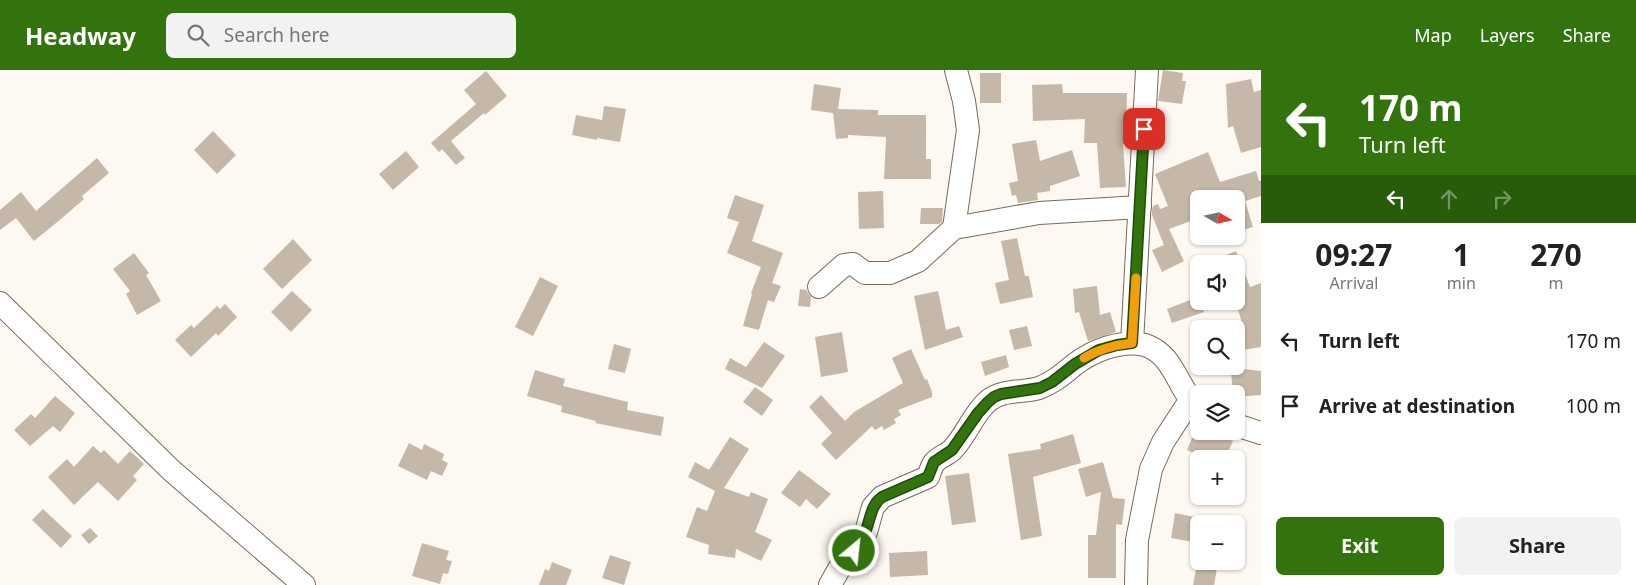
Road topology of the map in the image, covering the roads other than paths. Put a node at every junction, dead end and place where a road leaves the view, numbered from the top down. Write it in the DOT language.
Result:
graph roads {
  1 [pos="956,70"];
  2 [pos="1147,70"];
  3 [pos="1140,207"];
  4 [pos="954,228"];
  5 [pos="819,287"];
  6 [pos="0,303"];
  7 [pos="1132,343"];
  8 [pos="1190,395"];
  9 [pos="1190,409"];
  10 [pos="1245,427"];
  11 [pos="1261,433"];
  12 [pos="304,585"];
  13 [pos="830,585"];
  14 [pos="1136,585"];
  1 -- 4 [label="street"];
  2 -- 3 [label="street"];
  3 -- 4 [label="street"];
  3 -- 7 [label="street"];
  4 -- 5 [label="street"];
  6 -- 12 [label="street"];
  7 -- 8 [label="street"];
  7 -- 13 [label="street"];
  9 -- 14 [label="street"];
  10 -- 11 [label="street"];
}
